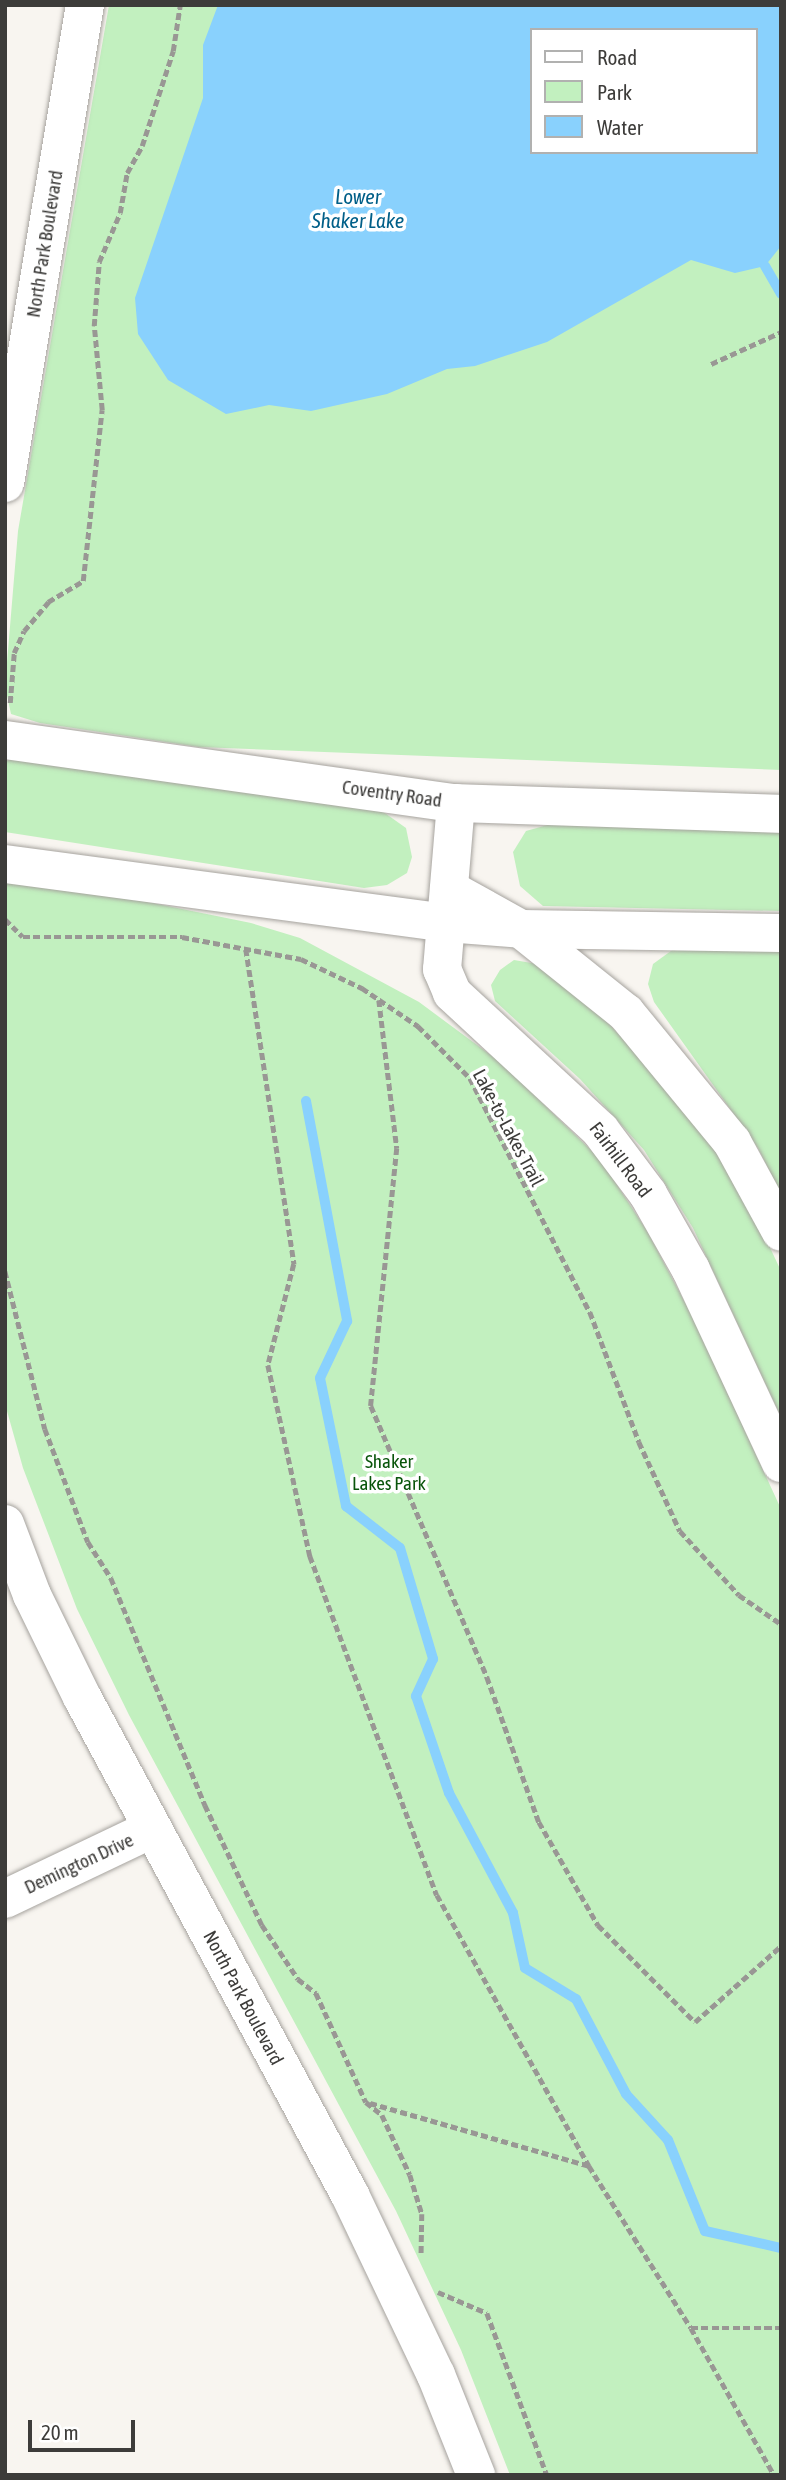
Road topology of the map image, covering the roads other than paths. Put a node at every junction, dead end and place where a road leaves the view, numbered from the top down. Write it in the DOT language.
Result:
graph roads {
  1 [pos="85,5"];
  2 [pos="5,483"];
  3 [pos="7,727"];
  4 [pos="456,803"];
  5 [pos="781,814"];
  6 [pos="5,864"];
  7 [pos="448,906"];
  8 [pos="521,929"];
  9 [pos="781,933"];
  10 [pos="781,1232"];
  11 [pos="781,1463"];
  12 [pos="5,1524"];
  13 [pos="152,1829"];
  14 [pos="5,1899"];
  15 [pos="476,2475"];
  1 -- 2 [label="street, North Park Boulevard"];
  3 -- 4 [label="street, Coventry Road"];
  4 -- 5 [label="street, Coventry Road"];
  4 -- 7 [label="street, Fairhill Road"];
  6 -- 7 [label="street"];
  7 -- 8 [label="street"];
  7 -- 11 [label="street, Fairhill Road"];
  8 -- 9 [label="street"];
  8 -- 10 [label="street"];
  12 -- 13 [label="street, North Park Boulevard"];
  13 -- 14 [label="street, Demington Drive"];
  13 -- 15 [label="street, North Park Boulevard"];
}
